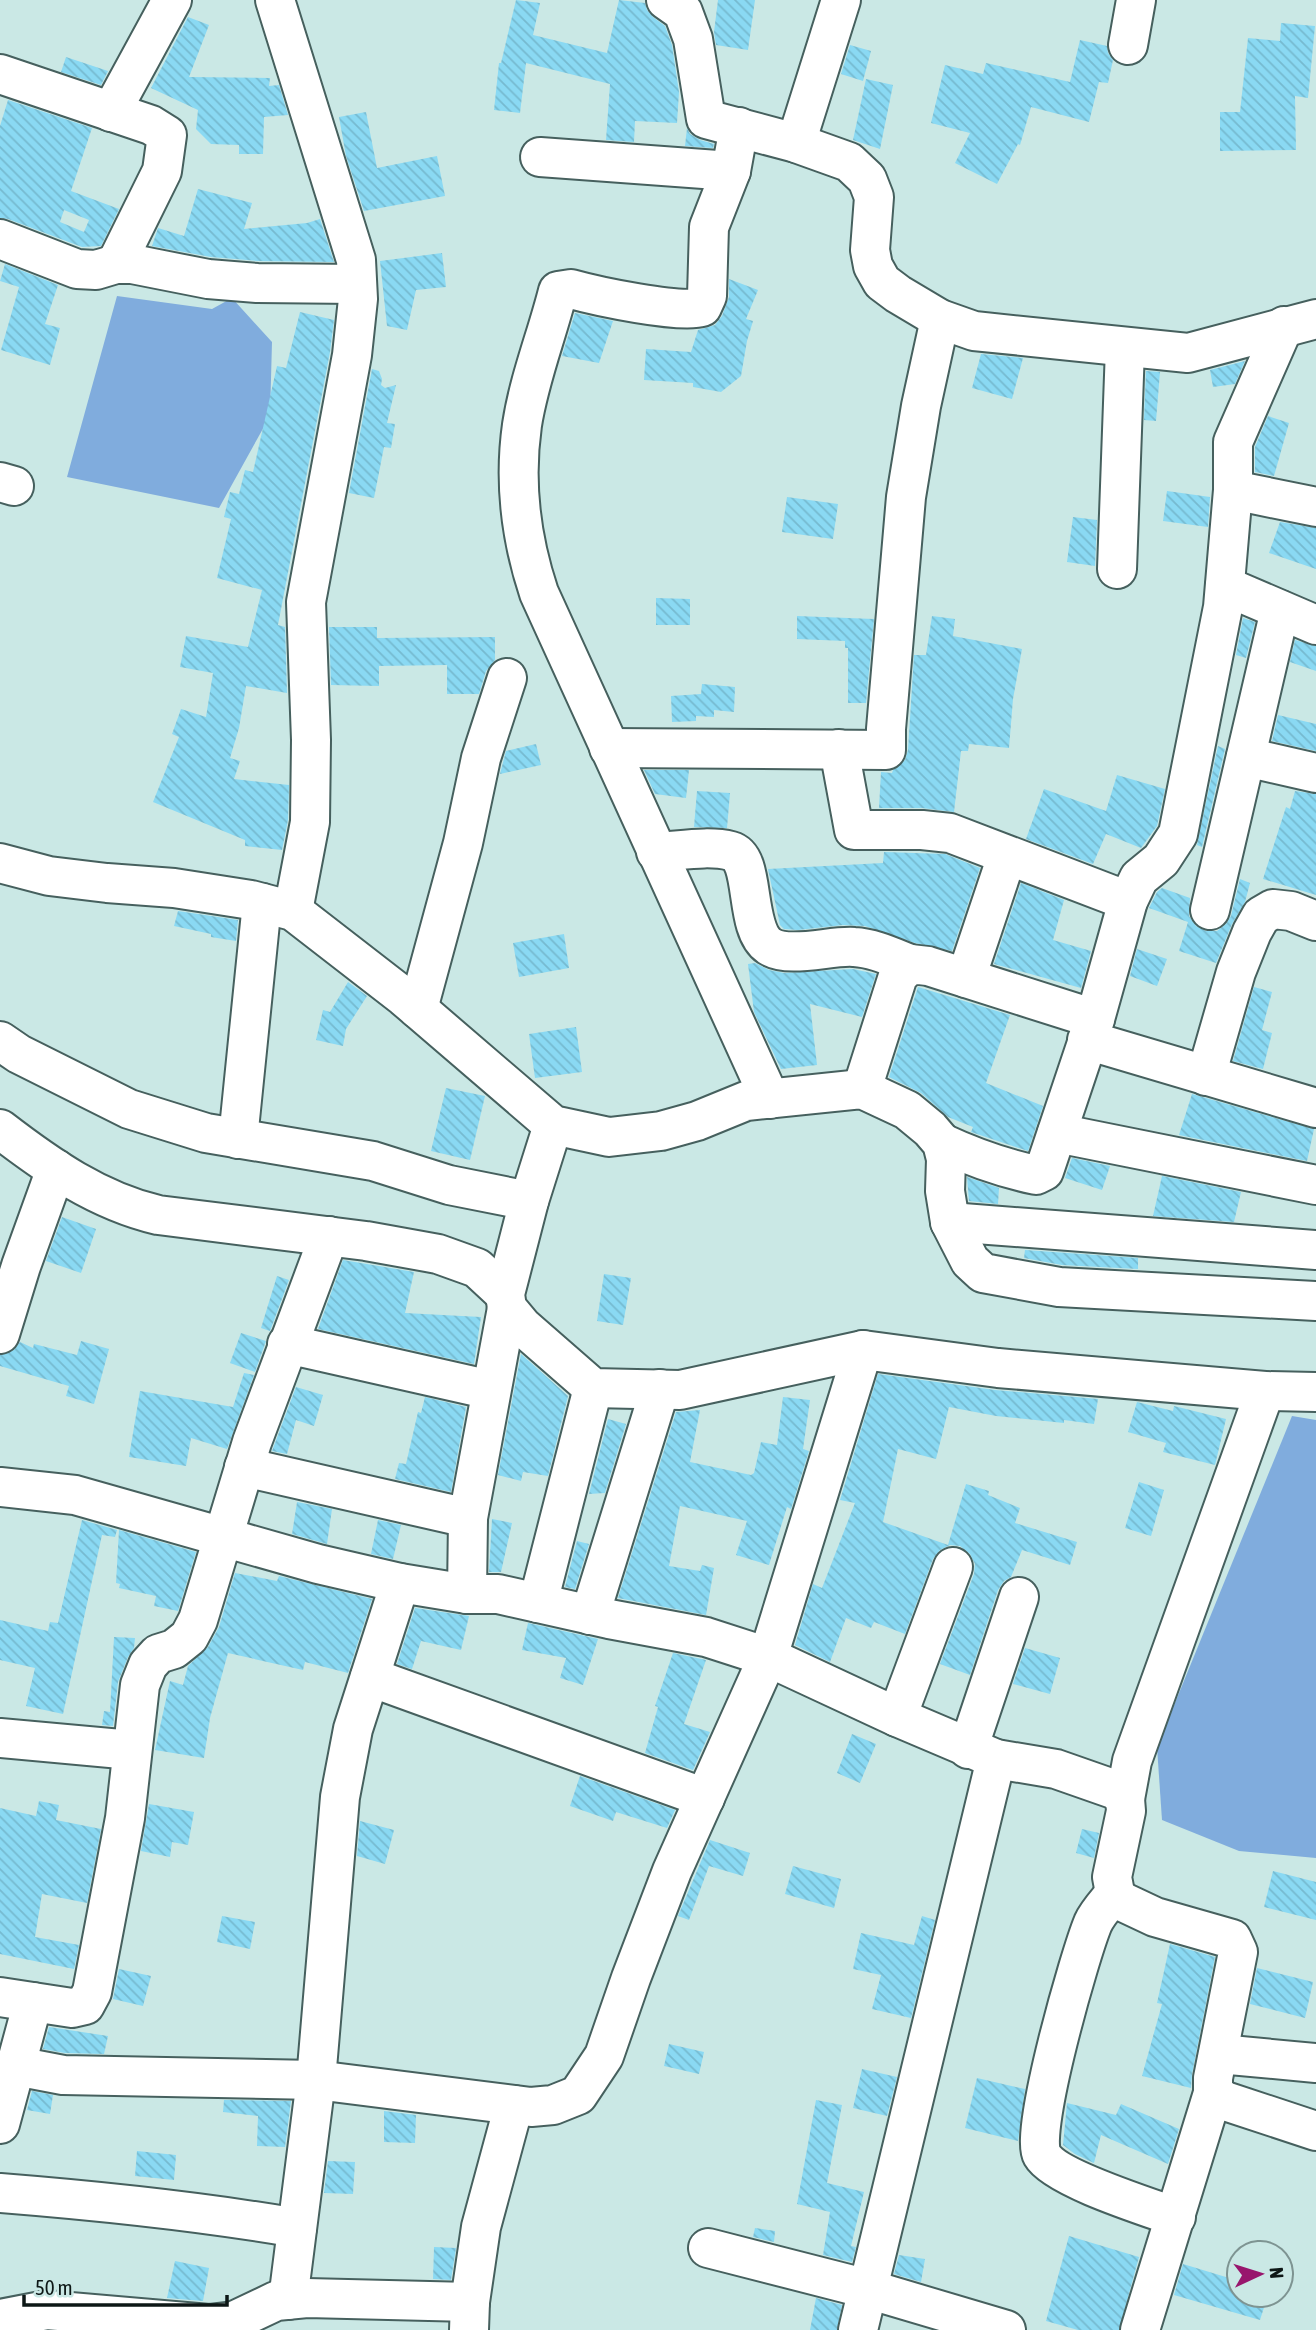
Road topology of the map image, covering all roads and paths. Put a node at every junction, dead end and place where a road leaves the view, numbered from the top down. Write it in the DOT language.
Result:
graph roads {
  1 [pos="172,0"];
  2 [pos="275,0"];
  3 [pos="666,0"];
  4 [pos="841,0"];
  5 [pos="1136,0"];
  6 [pos="1129,45"];
  7 [pos="0,74"];
  8 [pos="111,112"];
  9 [pos="739,127"];
  10 [pos="796,143"];
  11 [pos="540,157"];
  12 [pos="731,171"];
  13 [pos="0,239"];
  14 [pos="116,264"];
  15 [pos="357,284"];
  16 [pos="1307,314"];
  17 [pos="940,319"];
  18 [pos="1125,348"];
  19 [pos="1233,490"];
  20 [pos="1316,506"];
  21 [pos="1116,569"];
  22 [pos="1225,586"];
  23 [pos="1280,610"];
  24 [pos="1316,625"];
  25 [pos="507,678"];
  26 [pos="609,748"];
  27 [pos="839,750"];
  28 [pos="1246,757"];
  29 [pos="1316,773"];
  30 [pos="656,852"];
  31 [pos="1007,856"];
  32 [pos="0,863"];
  33 [pos="1128,901"];
  34 [pos="278,907"];
  35 [pos="1210,909"];
  36 [pos="1316,921"];
  37 [pos="910,964"];
  38 [pos="966,978"];
  39 [pos="418,1009"];
  40 [pos="1091,1029"];
  41 [pos="0,1041"];
  42 [pos="1206,1076"];
  43 [pos="862,1089"];
  44 [pos="758,1100"];
  45 [pos="1316,1108"];
  46 [pos="553,1125"];
  47 [pos="0,1129"];
  48 [pos="1057,1133"];
  49 [pos="238,1139"];
  50 [pos="942,1143"];
  51 [pos="56,1169"];
  52 [pos="1316,1185"];
  53 [pos="528,1209"];
  54 [pos="950,1222"];
  55 [pos="329,1236"];
  56 [pos="1316,1250"];
  57 [pos="10,1263"];
  58 [pos="508,1293"];
  59 [pos="1316,1301"];
  60 [pos="0,1334"];
  61 [pos="287,1344"];
  62 [pos="863,1350"];
  63 [pos="593,1388"];
  64 [pos="660,1389"];
  65 [pos="491,1390"];
  66 [pos="1265,1391"];
  67 [pos="1316,1392"];
  68 [pos="244,1467"];
  69 [pos="0,1487"];
  70 [pos="468,1518"];
  71 [pos="222,1538"];
  72 [pos="953,1567"];
  73 [pos="400,1583"];
  74 [pos="467,1594"];
  75 [pos="1019,1597"];
  76 [pos="538,1603"];
  77 [pos="590,1615"];
  78 [pos="768,1657"];
  79 [pos="370,1678"];
  80 [pos="897,1717"];
  81 [pos="0,1738"];
  82 [pos="132,1750"];
  83 [pos="982,1754"];
  84 [pos="705,1798"];
  85 [pos="1125,1799"];
  86 [pos="1115,1893"];
  87 [pos="16,1999"];
  88 [pos="1219,2054"];
  89 [pos="1316,2063"];
  90 [pos="16,2066"];
  91 [pos="316,2080"];
  92 [pos="1213,2093"];
  93 [pos="514,2105"];
  94 [pos="0,2124"];
  95 [pos="1316,2131"];
  96 [pos="0,2193"];
  97 [pos="1176,2217"];
  98 [pos="297,2228"];
  99 [pos="708,2248"];
  100 [pos="868,2289"];
  101 [pos="288,2300"];
  102 [pos="469,2316"];
  103 [pos="0,2319"];
  104 [pos="858,2330"];
  105 [pos="1006,2330"];
  106 [pos="1140,2330"];
  1 -- 8 [label="street"];
  2 -- 15 [label="street"];
  3 -- 9 [label="street"];
  4 -- 10 [label="street"];
  5 -- 6 [label="street"];
  7 -- 8 [label="street"];
  8 -- 14 [label="street"];
  9 -- 10 [label="street"];
  9 -- 12 [label="street"];
  10 -- 17 [label="street"];
  11 -- 12 [label="street"];
  12 -- 26 [label="street"];
  13 -- 14 [label="street"];
  14 -- 15 [label="street"];
  15 -- 34 [label="street"];
  16 -- 18 [label="street"];
  16 -- 19 [label="street"];
  17 -- 18 [label="street"];
  17 -- 27 [label="street"];
  18 -- 21 [label="street"];
  19 -- 20 [label="street"];
  19 -- 22 [label="street"];
  22 -- 23 [label="street"];
  22 -- 33 [label="street"];
  23 -- 24 [label="street"];
  23 -- 28 [label="street"];
  25 -- 39 [label="street"];
  26 -- 27 [label="street"];
  26 -- 30 [label="street"];
  27 -- 31 [label="street"];
  28 -- 29 [label="street"];
  28 -- 35 [label="street"];
  30 -- 37 [label="street"];
  30 -- 44 [label="street"];
  31 -- 33 [label="street"];
  31 -- 38 [label="street"];
  32 -- 34 [label="street"];
  33 -- 40 [label="street"];
  34 -- 39 [label="street"];
  34 -- 49 [label="street"];
  36 -- 42 [label="street"];
  37 -- 38 [label="street"];
  37 -- 43 [label="street"];
  38 -- 40 [label="street"];
  39 -- 46 [label="street"];
  40 -- 42 [label="street"];
  40 -- 48 [label="street"];
  41 -- 49 [label="street"];
  42 -- 45 [label="street"];
  43 -- 44 [label="street"];
  43 -- 50 [label="street"];
  44 -- 46 [label="street"];
  46 -- 53 [label="street"];
  47 -- 51 [label="street"];
  48 -- 50 [label="street"];
  48 -- 52 [label="street"];
  49 -- 53 [label="street"];
  50 -- 54 [label="street"];
  51 -- 55 [label="street"];
  51 -- 57 [label="street"];
  53 -- 58 [label="street"];
  54 -- 56 [label="street"];
  54 -- 59 [label="street"];
  55 -- 58 [label="street"];
  55 -- 61 [label="street"];
  57 -- 60 [label="street"];
  58 -- 63 [label="street"];
  58 -- 65 [label="street"];
  61 -- 65 [label="street"];
  61 -- 68 [label="street"];
  62 -- 64 [label="street"];
  62 -- 66 [label="street"];
  62 -- 78 [label="street"];
  63 -- 64 [label="street"];
  63 -- 76 [label="street"];
  64 -- 77 [label="street"];
  65 -- 70 [label="street"];
  66 -- 67 [label="street"];
  66 -- 85 [label="street"];
  68 -- 70 [label="street"];
  68 -- 71 [label="street"];
  69 -- 71 [label="street"];
  70 -- 74 [label="street"];
  71 -- 73 [label="street"];
  71 -- 82 [label="street"];
  72 -- 80 [label="street"];
  73 -- 74 [label="street"];
  73 -- 79 [label="street"];
  74 -- 76 [label="street"];
  75 -- 83 [label="street"];
  76 -- 77 [label="street"];
  77 -- 78 [label="street"];
  78 -- 80 [label="street"];
  78 -- 84 [label="street"];
  79 -- 84 [label="street"];
  79 -- 91 [label="street"];
  80 -- 83 [label="street"];
  81 -- 82 [label="street"];
  82 -- 87 [label="street"];
  83 -- 85 [label="street"];
  83 -- 100 [label="street"];
  84 -- 93 [label="street"];
  85 -- 86 [label="street"];
  86 -- 88 [label="street"];
  86 -- 97 [label="street"];
  87 -- 90 [label="street"];
  88 -- 89 [label="street"];
  88 -- 92 [label="street"];
  90 -- 91 [label="street"];
  90 -- 94 [label="street"];
  91 -- 93 [label="street"];
  91 -- 98 [label="street"];
  92 -- 95 [label="street"];
  92 -- 97 [label="street"];
  93 -- 102 [label="street"];
  96 -- 98 [label="street"];
  97 -- 106 [label="street"];
  98 -- 101 [label="street"];
  99 -- 100 [label="street"];
  100 -- 104 [label="street"];
  100 -- 105 [label="street"];
  101 -- 102 [label="street"];
  101 -- 103 [label="street"];
}
